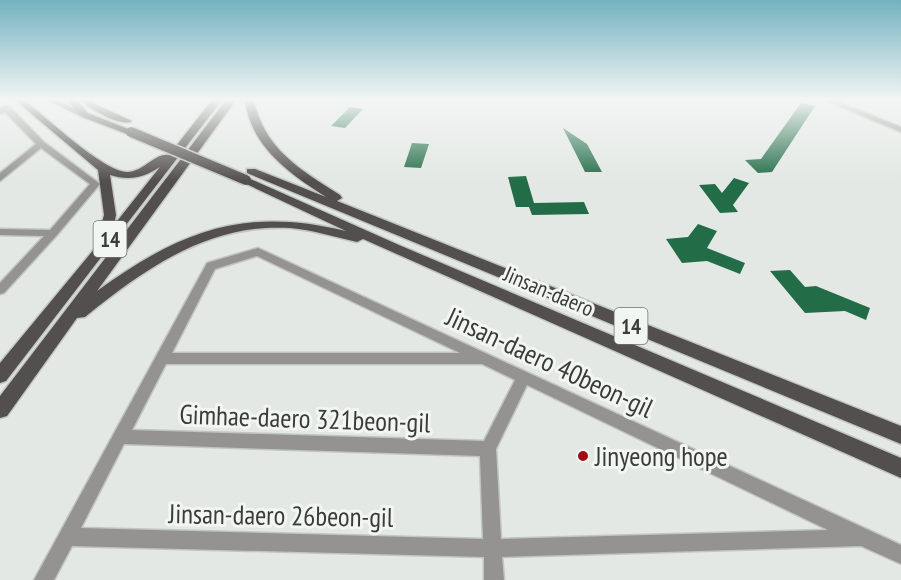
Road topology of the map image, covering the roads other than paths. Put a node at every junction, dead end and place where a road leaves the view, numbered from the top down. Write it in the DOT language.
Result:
graph roads {
  1 [pos="25,127"];
  2 [pos="51,127"];
  3 [pos="127,127"];
  4 [pos="131,127"];
  5 [pos="197,127"];
  6 [pos="211,127"];
  7 [pos="258,127"];
  8 [pos="134,129"];
  9 [pos="189,138"];
  10 [pos="41,144"];
  11 [pos="103,170"];
  12 [pos="249,176"];
  13 [pos="0,178"];
  14 [pos="361,215"];
  15 [pos="0,232"];
  16 [pos="53,233"];
  17 [pos="394,248"];
  18 [pos="99,253"];
  19 [pos="0,290"];
  20 [pos="60,328"];
  21 [pos="163,358"];
  22 [pos="484,359"];
  23 [pos="0,375"];
  24 [pos="523,378"];
  25 [pos="0,410"];
  26 [pos="901,435"];
  27 [pos="120,437"];
  28 [pos="488,449"];
  29 [pos="901,468"];
  30 [pos="67,537"];
  31 [pos="862,537"];
  32 [pos="493,548"];
  33 [pos="901,555"];
  34 [pos="44,580"];
  35 [pos="494,580"];
  1 -- 10 [label="street"];
  2 -- 11 [label="main road"];
  3 -- 8 [label="main road"];
  4 -- 8 [label="main road"];
  5 -- 9 [label="main road, 14"];
  6 -- 20 [label="main road, 14"];
  7 -- 14 [label="main road"];
  8 -- 12 [label="main road, bridge"];
  9 -- 11 [label="main road"];
  9 -- 18 [label="main road, 14"];
  10 -- 13 [label="street"];
  10 -- 16 [label="street"];
  11 -- 18 [label="main road"];
  12 -- 14 [label="main road"];
  12 -- 17 [label="main road, Jinsan-daero / 14"];
  14 -- 26 [label="main road, Jinsan-daero / 14"];
  15 -- 16 [label="street"];
  16 -- 19 [label="street"];
  17 -- 20 [label="main road"];
  17 -- 29 [label="main road, Jinsan-daero / 14"];
  18 -- 23 [label="main road, 14"];
  20 -- 25 [label="main road, 14"];
  21 -- 22 [label="street"];
  21 -- 22 [label="street, Jinsan-daero 40beon-gil"];
  21 -- 27 [label="street"];
  22 -- 24 [label="street, Jinsan-daero 40beon-gil"];
  24 -- 28 [label="street"];
  24 -- 31 [label="street, Jinsan-daero 40beon-gil"];
  27 -- 28 [label="street, Gimhae-daero 321beon-gil"];
  27 -- 30 [label="street"];
  28 -- 32 [label="street"];
  30 -- 32 [label="street, Jinsan-daero 26beon-gil"];
  30 -- 34 [label="street"];
  31 -- 32 [label="street, Jinsan-daero 26beon-gil"];
  31 -- 33 [label="street, Jinsan-daero 40beon-gil"];
  32 -- 35 [label="street"];
}
